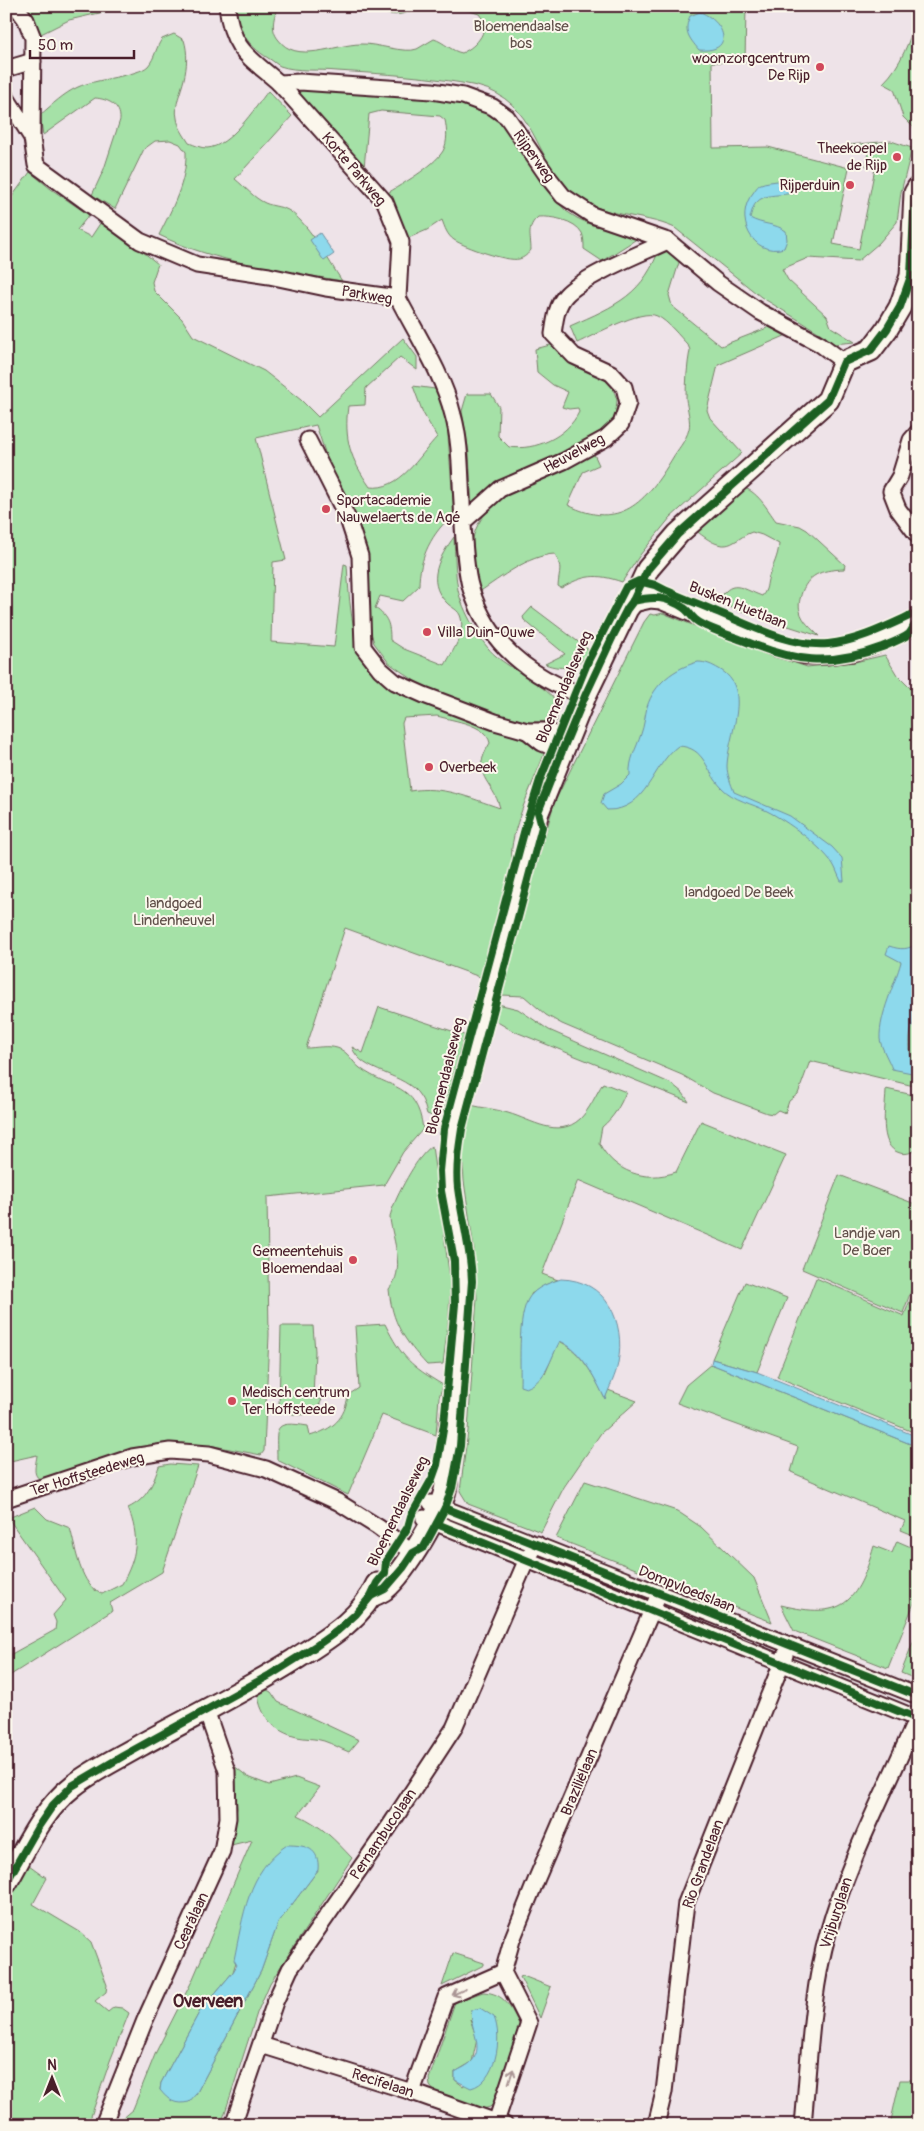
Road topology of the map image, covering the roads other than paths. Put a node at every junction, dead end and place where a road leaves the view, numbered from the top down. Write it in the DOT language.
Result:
graph roads {
  1 [pos="16,6"];
  2 [pos="226,6"];
  3 [pos="33,61"];
  4 [pos="6,69"];
  5 [pos="279,83"];
  6 [pos="6,97"];
  7 [pos="32,138"];
  8 [pos="918,188"];
  9 [pos="668,241"];
  10 [pos="398,298"];
  11 [pos="844,362"];
  12 [pos="918,432"];
  13 [pos="308,440"];
  14 [pos="463,522"];
  15 [pos="918,536"];
  16 [pos="633,601"];
  17 [pos="918,622"];
  18 [pos="585,696"];
  19 [pos="565,745"];
  20 [pos="6,1499"];
  21 [pos="431,1512"];
  22 [pos="537,1544"];
  23 [pos="409,1550"];
  24 [pos="527,1559"];
  25 [pos="660,1593"];
  26 [pos="652,1611"];
  27 [pos="789,1645"];
  28 [pos="782,1664"];
  29 [pos="918,1696"];
  30 [pos="206,1710"];
  31 [pos="917,1717"];
  32 [pos="6,1882"];
  33 [pos="503,1972"];
  34 [pos="260,2045"];
  35 [pos="412,2092"];
  36 [pos="500,2123"];
  37 [pos="103,2125"];
  38 [pos="233,2125"];
  39 [pos="656,2125"];
  40 [pos="802,2125"];
  1 -- 3 [label="street"];
  2 -- 5 [label="street"];
  3 -- 4 [label="street"];
  3 -- 7 [label="street"];
  5 -- 9 [label="street, Rijperweg"];
  5 -- 10 [label="street, Korte Parkweg"];
  6 -- 7 [label="street, Parkweg"];
  7 -- 10 [label="street, Parkweg"];
  8 -- 11 [label="street"];
  9 -- 11 [label="street, Rijperweg"];
  9 -- 14 [label="street, Heuvelweg"];
  10 -- 14 [label="street, Parkweg"];
  11 -- 16 [label="street, Bloemendaalseweg"];
  12 -- 15 [label="street"];
  13 -- 19 [label="street, Bloemendaalseweg"];
  14 -- 18 [label="street, Parkweg"];
  16 -- 17 [label="street, Busken Huetlaan"];
  16 -- 18 [label="street, Bloemendaalseweg"];
  18 -- 19 [label="street, Bloemendaalseweg"];
  19 -- 21 [label="street, Bloemendaalseweg"];
  20 -- 23 [label="street, Ter Hoffsteedeweg"];
  21 -- 22 [label="street, Dompvloedslaan"];
  21 -- 23 [label="street, Bloemendaalseweg"];
  21 -- 24 [label="street"];
  22 -- 24 [label="street, Pernambucolaan"];
  22 -- 25 [label="street, Dompvloedslaan"];
  23 -- 30 [label="street, Bloemendaalseweg"];
  24 -- 26 [label="street"];
  24 -- 34 [label="street, Pernambucolaan"];
  25 -- 26 [label="street, Braziliëlaan"];
  25 -- 27 [label="street, Dompvloedslaan"];
  26 -- 28 [label="street"];
  26 -- 33 [label="street, Braziliëlaan"];
  27 -- 28 [label="street, Rio Grandelaan"];
  27 -- 29 [label="street, Dompvloedslaan"];
  28 -- 31 [label="street"];
  28 -- 39 [label="street, Rio Grandelaan"];
  30 -- 32 [label="street, Bloemendaalseweg"];
  30 -- 37 [label="street, Cearálaan"];
  31 -- 40 [label="street, Vrijburglaan"];
  33 -- 35 [label="street, one-way"];
  36 -- 33 [label="street, one-way"];
  34 -- 35 [label="street, Recifelaan"];
  34 -- 38 [label="street, Pernambucolaan"];
  35 -- 36 [label="street, Recifelaan"];
}
